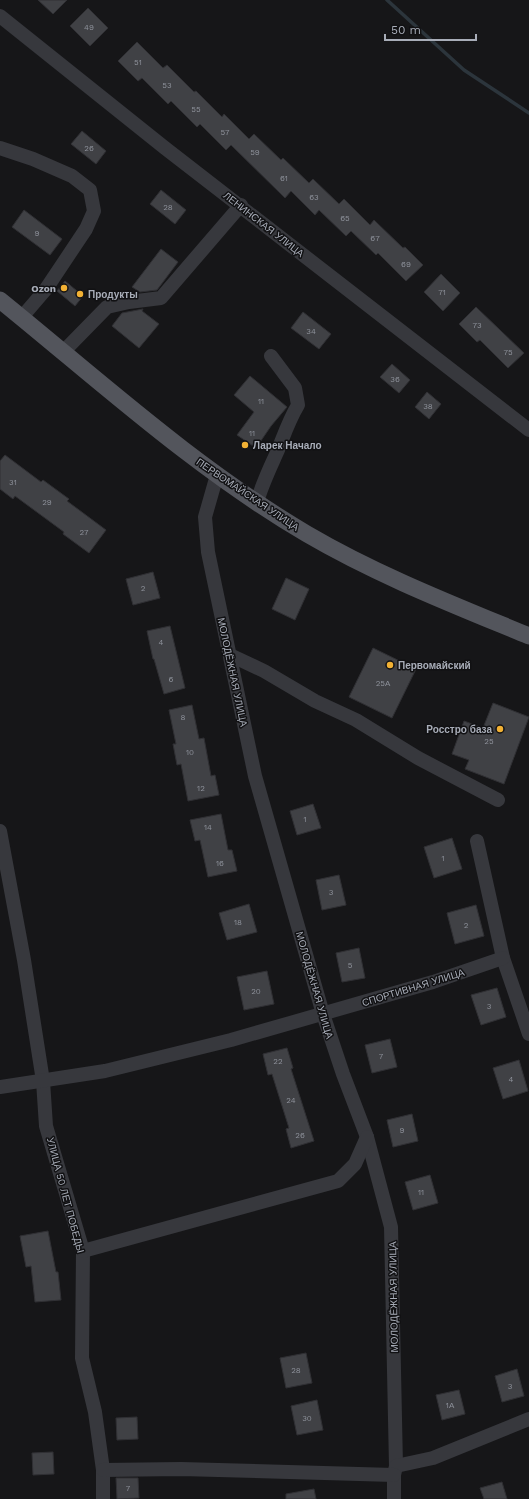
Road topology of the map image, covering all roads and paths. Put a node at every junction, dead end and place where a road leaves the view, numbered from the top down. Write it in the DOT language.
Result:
graph roads {
  1 [pos="0,16"];
  2 [pos="0,148"];
  3 [pos="241,205"];
  4 [pos="0,300"];
  5 [pos="22,318"];
  6 [pos="63,352"];
  7 [pos="270,356"];
  8 [pos="529,430"];
  9 [pos="217,475"];
  10 [pos="257,502"];
  11 [pos="529,636"];
  12 [pos="230,655"];
  13 [pos="498,800"];
  14 [pos="0,831"];
  15 [pos="477,841"];
  16 [pos="503,958"];
  17 [pos="323,1014"];
  18 [pos="529,1034"];
  19 [pos="43,1081"];
  20 [pos="0,1087"];
  21 [pos="367,1136"];
  22 [pos="83,1252"];
  23 [pos="529,1419"];
  24 [pos="103,1470"];
  25 [pos="395,1471"];
  26 [pos="103,1499"];
  27 [pos="394,1499"];
  1 -- 3 [label="street, ЛЕНИНСКАЯ УЛИЦА"];
  2 -- 5 [label="street"];
  3 -- 6 [label="street"];
  3 -- 8 [label="street, ЛЕНИНСКАЯ УЛИЦА"];
  4 -- 5 [label="main road, ПЕРВОМАЙСКАЯ УЛИЦА"];
  5 -- 6 [label="main road, ПЕРВОМАЙСКАЯ УЛИЦА"];
  6 -- 9 [label="main road, ПЕРВОМАЙСКАЯ УЛИЦА"];
  7 -- 10 [label="street"];
  9 -- 10 [label="main road, ПЕРВОМАЙСКАЯ УЛИЦА"];
  9 -- 12 [label="street, МОЛОДЁЖНАЯ УЛИЦА"];
  10 -- 11 [label="main road, ПЕРВОМАЙСКАЯ УЛИЦА"];
  12 -- 13 [label="street"];
  12 -- 17 [label="street, МОЛОДЁЖНАЯ УЛИЦА"];
  14 -- 19 [label="street, УЛИЦА 50 ЛЕТ ПОБЕДЫ"];
  15 -- 16 [label="street"];
  16 -- 17 [label="street, СПОРТИВНАЯ УЛИЦА"];
  16 -- 18 [label="street"];
  17 -- 19 [label="street"];
  17 -- 21 [label="street, МОЛОДЁЖНАЯ УЛИЦА"];
  19 -- 20 [label="street"];
  19 -- 22 [label="street, УЛИЦА 50 ЛЕТ ПОБЕДЫ"];
  21 -- 22 [label="street"];
  21 -- 25 [label="street, МОЛОДЁЖНАЯ УЛИЦА"];
  22 -- 24 [label="street, УЛИЦА 50 ЛЕТ ПОБЕДЫ"];
  23 -- 25 [label="street"];
  24 -- 25 [label="street"];
  24 -- 26 [label="street, УЛИЦА 50 ЛЕТ ПОБЕДЫ"];
  25 -- 27 [label="street, МОЛОДЁЖНАЯ УЛИЦА"];
}
